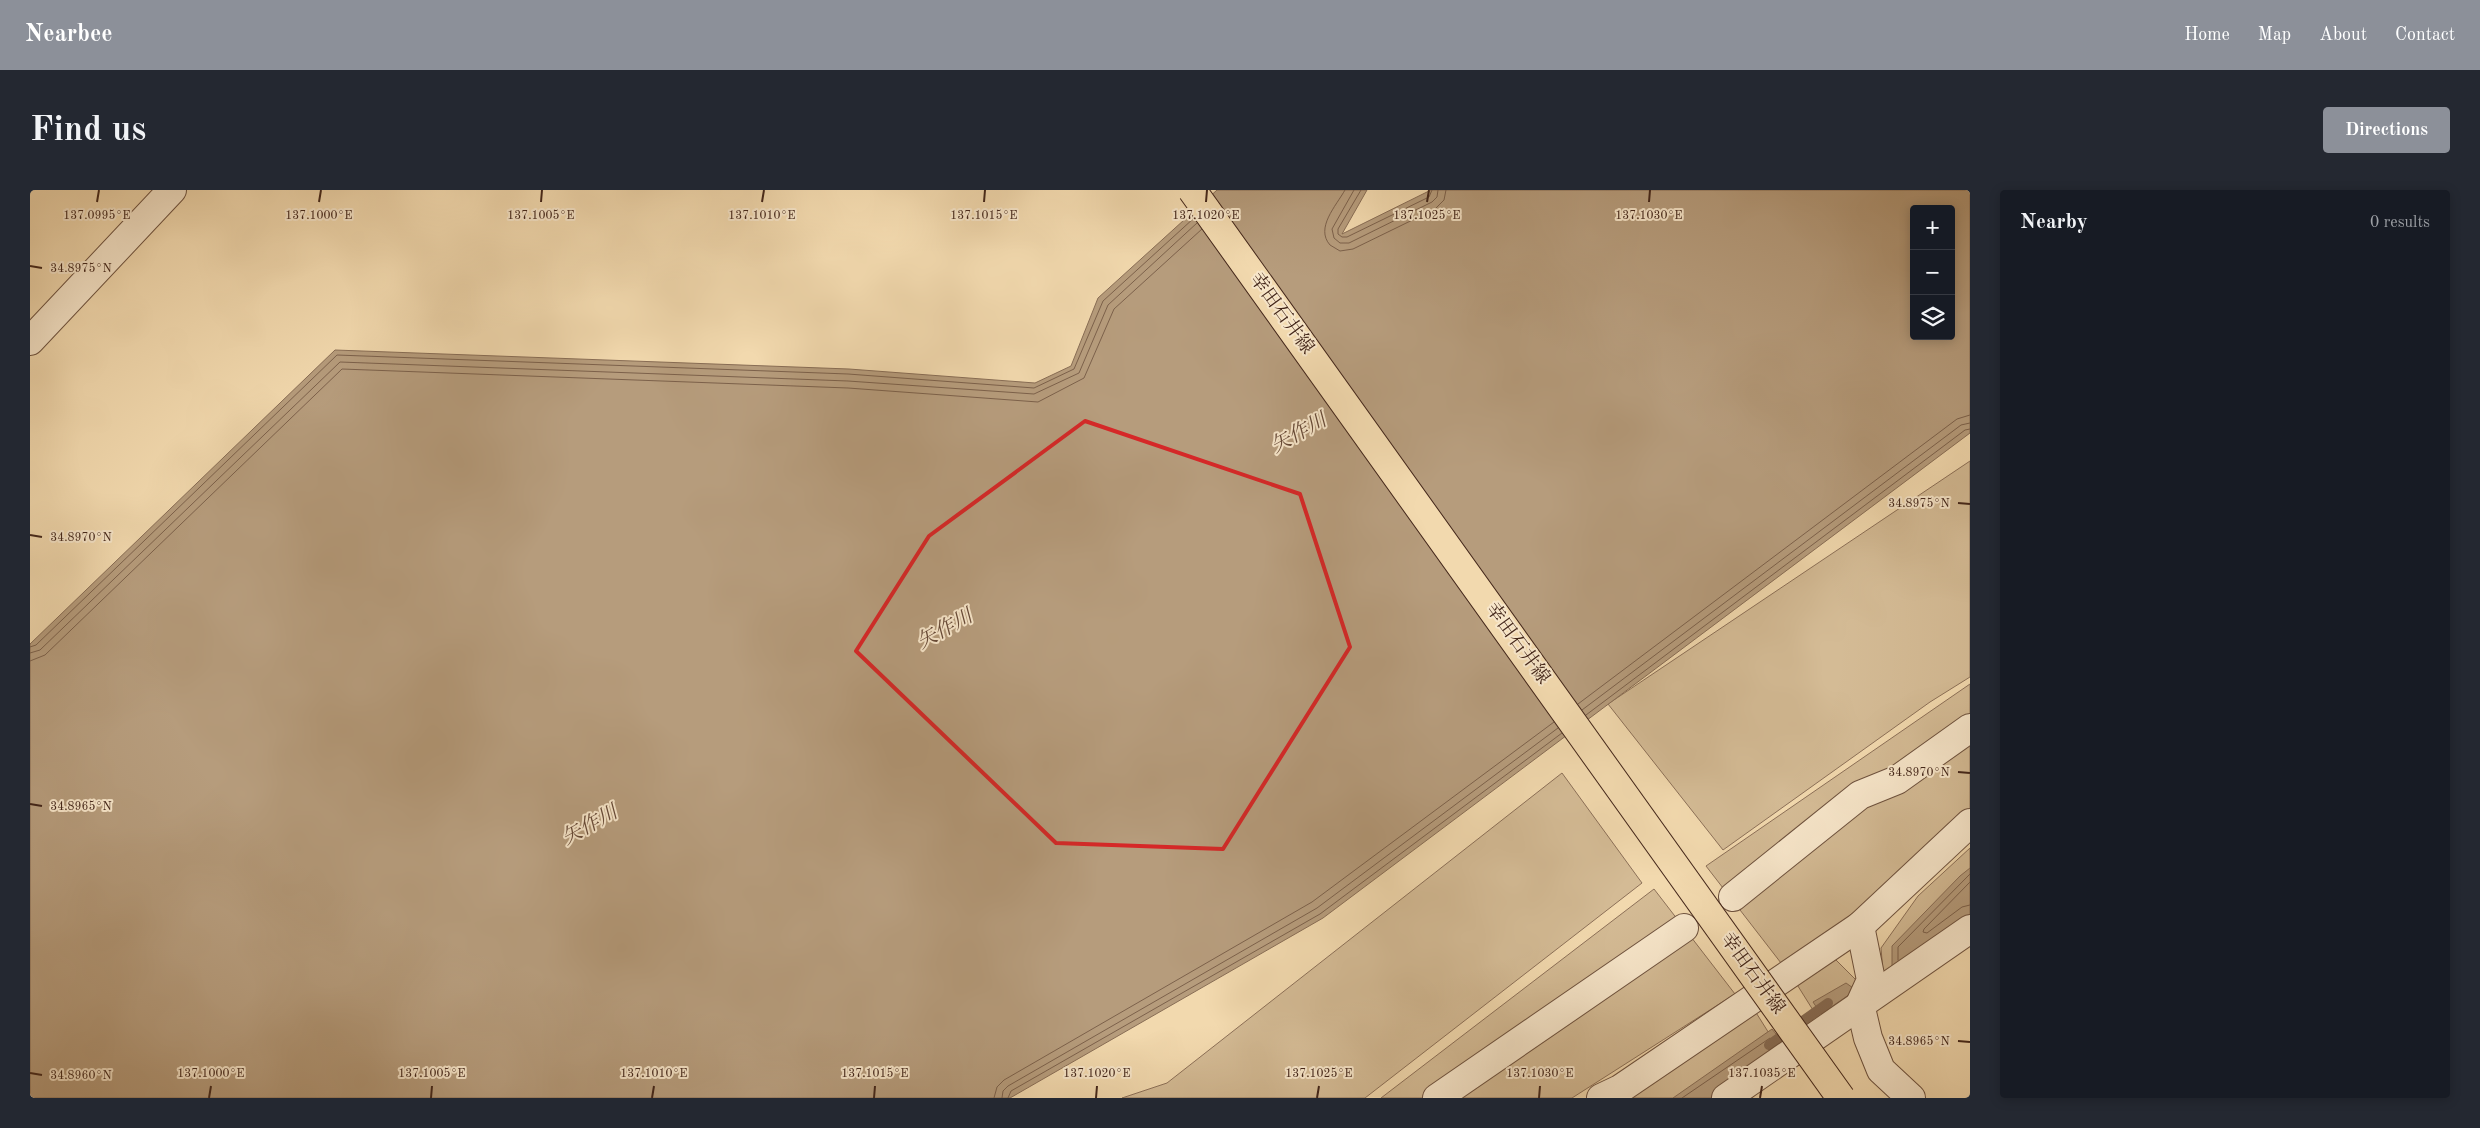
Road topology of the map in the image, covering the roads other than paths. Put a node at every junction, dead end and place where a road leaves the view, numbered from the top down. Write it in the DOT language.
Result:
graph roads {
  1 [pos="172,190"];
  2 [pos="1192,190"];
  3 [pos="30,341"];
  4 [pos="1970,728"];
  5 [pos="1970,823"];
  6 [pos="1733,897"];
  7 [pos="1860,926"];
  8 [pos="1684,928"];
  9 [pos="1970,929"];
  10 [pos="1970,942"];
  11 [pos="1862,1012"];
  12 [pos="1437,1098"];
  13 [pos="1601,1098"];
  14 [pos="1726,1098"];
  15 [pos="1749,1098"];
  16 [pos="1841,1098"];
  17 [pos="1911,1098"];
  1 -- 3 [label="street"];
  2 -- 16 [label="main road, 幸田石井線, bridge"];
  4 -- 6 [label="street"];
  5 -- 7 [label="street"];
  7 -- 11 [label="street"];
  7 -- 13 [label="street"];
  8 -- 12 [label="street"];
  9 -- 11 [label="street"];
  10 -- 11 [label="street"];
  11 -- 14 [label="street"];
  11 -- 15 [label="street"];
  11 -- 17 [label="street"];
}
